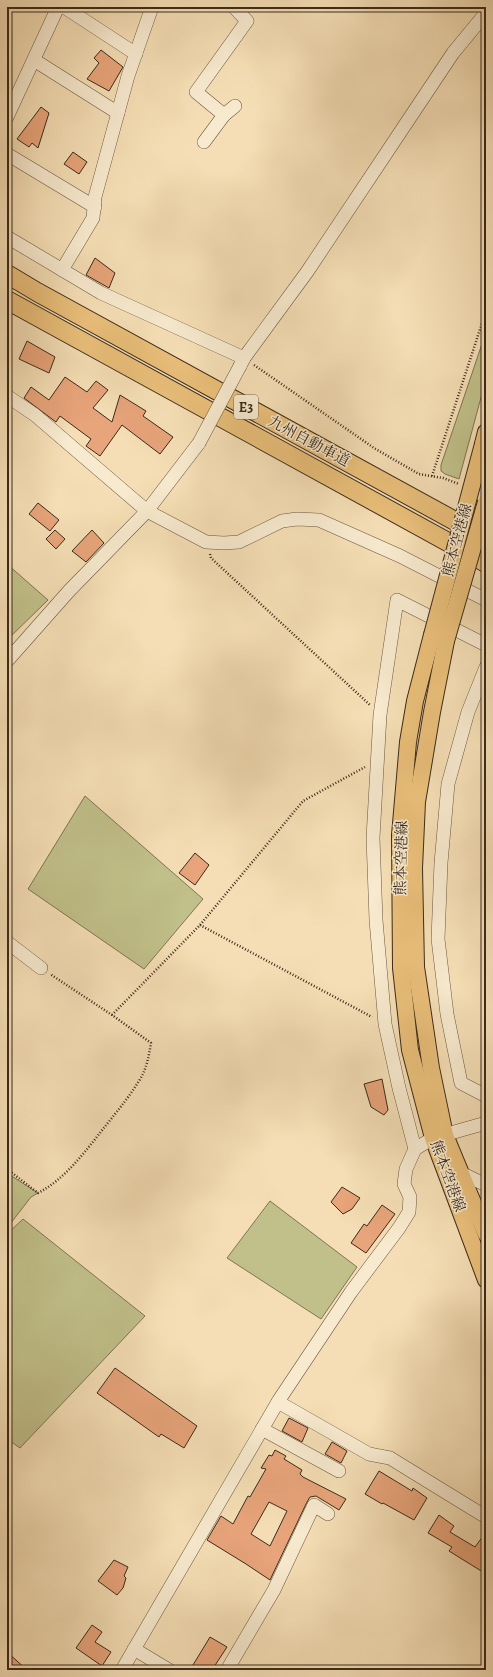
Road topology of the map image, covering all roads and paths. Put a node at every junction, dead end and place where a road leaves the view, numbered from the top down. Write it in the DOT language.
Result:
graph roads {
  1 [pos="58,7"];
  2 [pos="64,7"];
  3 [pos="152,7"];
  4 [pos="234,7"];
  5 [pos="486,13"];
  6 [pos="136,54"];
  7 [pos="34,60"];
  8 [pos="235,106"];
  9 [pos="118,113"];
  10 [pos="224,116"];
  11 [pos="7,117"];
  12 [pos="204,142"];
  13 [pos="7,154"];
  14 [pos="95,207"];
  15 [pos="7,237"];
  16 [pos="62,270"];
  17 [pos="7,274"];
  18 [pos="7,300"];
  19 [pos="486,311"];
  20 [pos="242,362"];
  21 [pos="7,396"];
  22 [pos="484,438"];
  23 [pos="432,476"];
  24 [pos="465,487"];
  25 [pos="486,502"];
  26 [pos="147,511"];
  27 [pos="486,538"];
  28 [pos="206,542"];
  29 [pos="486,563"];
  30 [pos="486,600"];
  31 [pos="439,638"];
  32 [pos="486,645"];
  33 [pos="7,662"];
  34 [pos="486,667"];
  35 [pos="380,715"];
  36 [pos="377,761"];
  37 [pos="200,925"];
  38 [pos="7,942"];
  39 [pos="41,968"];
  40 [pos="112,1015"];
  41 [pos="385,1024"];
  42 [pos="486,1096"];
  43 [pos="486,1123"];
  44 [pos="439,1136"];
  45 [pos="415,1149"];
  46 [pos="444,1166"];
  47 [pos="7,1169"];
  48 [pos="459,1172"];
  49 [pos="486,1185"];
  50 [pos="486,1234"];
  51 [pos="486,1280"];
  52 [pos="278,1402"];
  53 [pos="262,1429"];
  54 [pos="7,1450"];
  55 [pos="11,1453"];
  56 [pos="339,1471"];
  57 [pos="328,1514"];
  58 [pos="486,1517"];
  59 [pos="134,1649"];
  60 [pos="122,1670"];
  61 [pos="168,1670"];
  62 [pos="227,1670"];
  1 -- 7 [label="street"];
  2 -- 6 [label="street"];
  3 -- 6 [label="street"];
  4 -- 10 [label="street"];
  5 -- 20 [label="street"];
  6 -- 9 [label="street"];
  7 -- 9 [label="street"];
  7 -- 11 [label="street"];
  8 -- 10 [label="street"];
  9 -- 14 [label="street"];
  10 -- 12 [label="street"];
  13 -- 14 [label="street"];
  14 -- 16 [label="street"];
  15 -- 16 [label="street"];
  16 -- 20 [label="street"];
  17 -- 27 [label="highway, 九州自動車道 / E3"];
  18 -- 29 [label="highway, 九州自動車道 / E3"];
  19 -- 23 [label="path"];
  20 -- 23 [label="path"];
  20 -- 26 [label="street, bridge"];
  21 -- 26 [label="street"];
  22 -- 31 [label="main road, 熊本空港線, bridge"];
  23 -- 24 [label="path"];
  25 -- 31 [label="main road, 熊本空港線, bridge"];
  26 -- 28 [label="street"];
  26 -- 33 [label="street"];
  28 -- 30 [label="street"];
  28 -- 35 [label="path"];
  31 -- 44 [label="main road, 熊本空港線"];
  32 -- 35 [label="street"];
  34 -- 42 [label="street"];
  35 -- 36 [label="street"];
  36 -- 37 [label="path"];
  36 -- 41 [label="street"];
  37 -- 40 [label="path"];
  37 -- 41 [label="path"];
  38 -- 39 [label="street"];
  39 -- 40 [label="path"];
  40 -- 47 [label="path"];
  41 -- 45 [label="street"];
  43 -- 44 [label="street"];
  44 -- 45 [label="street"];
  44 -- 46 [label="main road, 熊本空港線"];
  44 -- 48 [label="main road, 熊本空港線"];
  45 -- 52 [label="street"];
  46 -- 48 [label="street"];
  46 -- 51 [label="main road, 熊本空港線"];
  48 -- 49 [label="street"];
  48 -- 50 [label="main road, 熊本空港線"];
  52 -- 53 [label="street"];
  52 -- 58 [label="street"];
  53 -- 56 [label="street"];
  53 -- 59 [label="street"];
  54 -- 55 [label="path"];
  57 -- 62 [label="street"];
  59 -- 60 [label="street"];
  59 -- 61 [label="street"];
}
